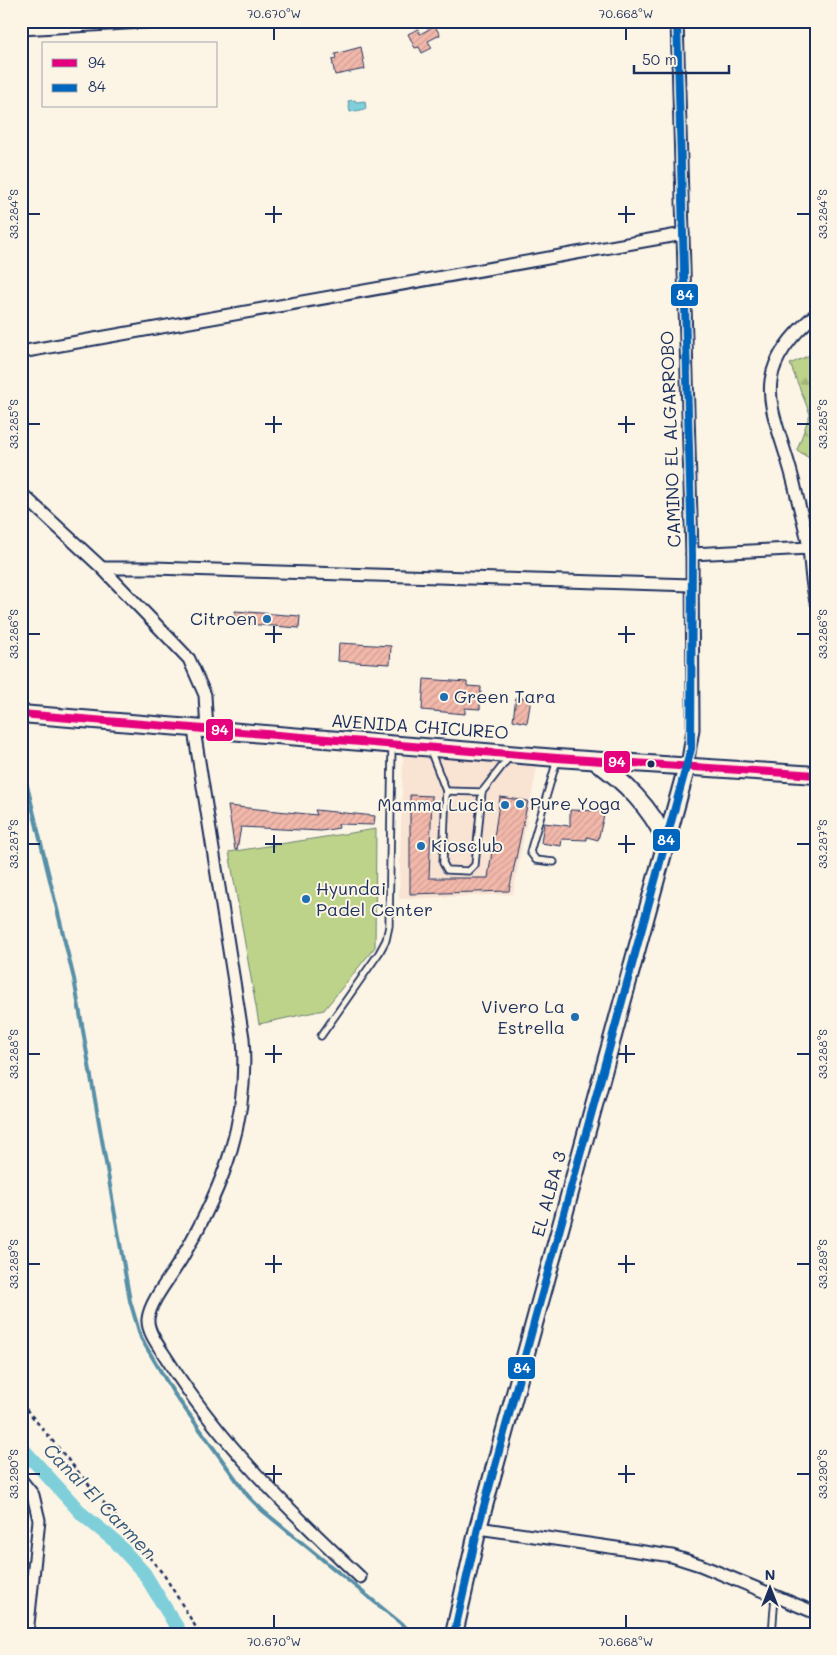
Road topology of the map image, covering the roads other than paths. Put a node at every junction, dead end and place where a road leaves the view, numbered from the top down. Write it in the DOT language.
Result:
graph roads {
  1 [pos="114,21"];
  2 [pos="161,21"];
  3 [pos="677,21"];
  4 [pos="127,24"];
  5 [pos="21,29"];
  6 [pos="683,234"];
  7 [pos="816,314"];
  8 [pos="21,352"];
  9 [pos="21,493"];
  10 [pos="808,548"];
  11 [pos="692,554"];
  12 [pos="102,568"];
  13 [pos="692,585"];
  14 [pos="816,601"];
  15 [pos="21,714"];
  16 [pos="201,730"];
  17 [pos="392,745"];
  18 [pos="430,748"];
  19 [pos="512,754"];
  20 [pos="557,758"];
  21 [pos="595,761"];
  22 [pos="687,766"];
  23 [pos="816,775"];
  24 [pos="446,791"];
  25 [pos="482,792"];
  26 [pos="674,811"];
  27 [pos="650,814"];
  28 [pos="665,840"];
  29 [pos="554,862"];
  30 [pos="321,1036"];
  31 [pos="21,1480"];
  32 [pos="478,1528"];
  33 [pos="360,1577"];
  34 [pos="775,1596"];
  35 [pos="816,1613"];
  36 [pos="28,1634"];
  37 [pos="454,1634"];
  38 [pos="772,1634"];
  1 -- 4 [label="street"];
  2 -- 4 [label="street"];
  3 -- 6 [label="street, CAMINO EL ALGARROBO"];
  4 -- 5 [label="street"];
  6 -- 8 [label="street"];
  6 -- 11 [label="street, CAMINO EL ALGARROBO"];
  7 -- 10 [label="street"];
  9 -- 12 [label="street"];
  10 -- 11 [label="street"];
  10 -- 14 [label="street"];
  11 -- 13 [label="street, CAMINO EL ALGARROBO"];
  12 -- 13 [label="street"];
  12 -- 16 [label="street"];
  13 -- 22 [label="street, CAMINO EL ALGARROBO"];
  15 -- 16 [label="main road, AVENIDA CHICUREO"];
  16 -- 17 [label="main road, AVENIDA CHICUREO"];
  16 -- 33 [label="street"];
  17 -- 18 [label="main road, AVENIDA CHICUREO"];
  17 -- 30 [label="lane"];
  18 -- 19 [label="main road, AVENIDA CHICUREO"];
  18 -- 24 [label="lane"];
  19 -- 20 [label="main road, AVENIDA CHICUREO"];
  19 -- 25 [label="lane"];
  20 -- 21 [label="main road, AVENIDA CHICUREO"];
  20 -- 29 [label="lane"];
  21 -- 22 [label="main road, AVENIDA CHICUREO"];
  21 -- 27 [label="main road"];
  22 -- 23 [label="main road, AVENIDA CHICUREO"];
  22 -- 26 [label="main road, EL ALBA 3"];
  24 -- 25 [label="lane"];
  24 -- 25 [label="lane"];
  26 -- 27 [label="main road"];
  26 -- 28 [label="main road, EL ALBA 3"];
  27 -- 28 [label="main road"];
  28 -- 32 [label="main road, EL ALBA 3"];
  31 -- 36 [label="street"];
  32 -- 34 [label="street"];
  32 -- 37 [label="main road, EL ALBA 3"];
  34 -- 35 [label="street"];
  34 -- 38 [label="lane"];
}
